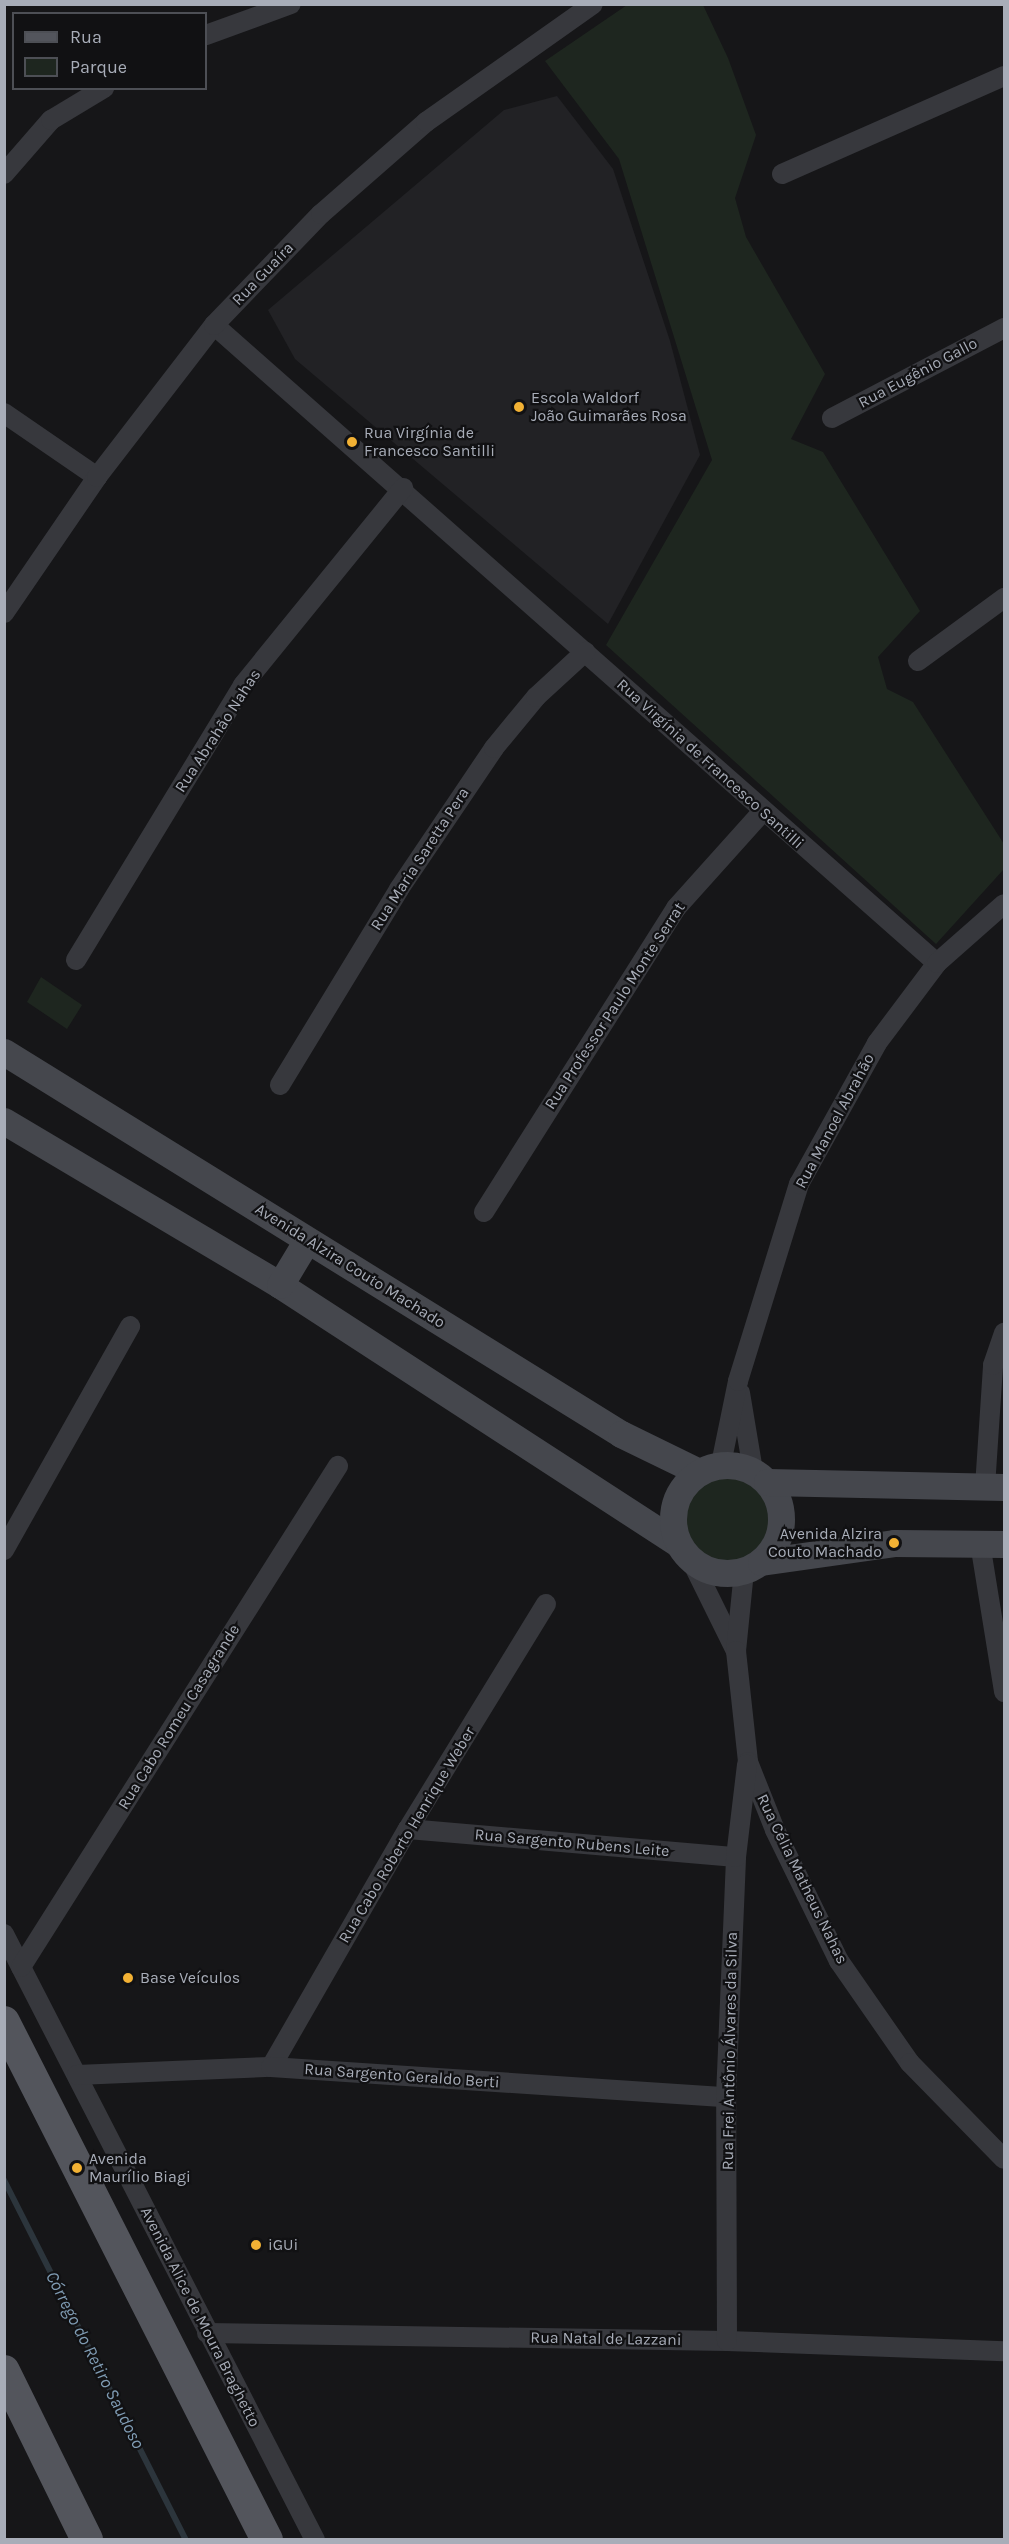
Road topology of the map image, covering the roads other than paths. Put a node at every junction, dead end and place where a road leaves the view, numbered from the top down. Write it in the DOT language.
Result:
graph roads {
  1 [pos="291,4"];
  2 [pos="593,4"];
  3 [pos="207,35"];
  4 [pos="1005,76"];
  5 [pos="101,90"];
  6 [pos="4,174"];
  7 [pos="782,174"];
  8 [pos="214,325"];
  9 [pos="1005,328"];
  10 [pos="4,413"];
  11 [pos="832,418"];
  12 [pos="97,477"];
  13 [pos="403,488"];
  14 [pos="1005,598"];
  15 [pos="4,613"];
  16 [pos="585,652"];
  17 [pos="918,661"];
  18 [pos="762,812"];
  19 [pos="1005,904"];
  20 [pos="76,960"];
  21 [pos="937,963"];
  22 [pos="4,1052"];
  23 [pos="280,1085"];
  24 [pos="4,1121"];
  25 [pos="484,1212"];
  26 [pos="307,1240"];
  27 [pos="280,1284"];
  28 [pos="130,1326"];
  29 [pos="1005,1333"];
  30 [pos="738,1381"];
  31 [pos="338,1466"];
  32 [pos="710,1468"];
  33 [pos="760,1476"];
  34 [pos="995,1487"];
  35 [pos="992,1544"];
  36 [pos="4,1550"];
  37 [pos="684,1550"];
  38 [pos="752,1567"];
  39 [pos="546,1604"];
  40 [pos="736,1651"];
  41 [pos="1005,1692"];
  42 [pos="748,1762"];
  43 [pos="408,1829"];
  44 [pos="736,1857"];
  45 [pos="4,1934"];
  46 [pos="21,1967"];
  47 [pos="4,2022"];
  48 [pos="271,2067"];
  49 [pos="77,2075"];
  50 [pos="726,2097"];
  51 [pos="1005,2159"];
  52 [pos="207,2333"];
  53 [pos="727,2341"];
  54 [pos="1005,2351"];
  55 [pos="4,2371"];
  56 [pos="87,2540"];
  57 [pos="267,2540"];
  58 [pos="315,2540"];
  1 -- 3 [label="street"];
  2 -- 8 [label="street, Rua Guaíra"];
  4 -- 7 [label="street"];
  5 -- 6 [label="street"];
  8 -- 12 [label="street, Rua Guaíra"];
  8 -- 13 [label="street, Rua Virgínia de Francesco Santilli"];
  9 -- 11 [label="street, Rua Eugênio Gallo"];
  10 -- 12 [label="street"];
  12 -- 15 [label="street, Rua Guaíra"];
  13 -- 16 [label="street, Rua Virgínia de Francesco Santilli"];
  13 -- 20 [label="street, Rua Abrahão Nahas"];
  14 -- 17 [label="street"];
  16 -- 18 [label="street, Rua Virgínia de Francesco Santilli"];
  16 -- 23 [label="street, Rua Maria Saretta Pera"];
  18 -- 21 [label="street, Rua Virgínia de Francesco Santilli"];
  18 -- 25 [label="street, Rua Professor Paulo Monte Serrat"];
  19 -- 21 [label="street, Rua Manoel Abrahão"];
  21 -- 30 [label="street, Rua Manoel Abrahão"];
  22 -- 26 [label="street, Avenida Alzira Couto Machado"];
  24 -- 27 [label="street"];
  26 -- 27 [label="street"];
  26 -- 32 [label="street, Avenida Alzira Couto Machado"];
  27 -- 37 [label="street"];
  28 -- 36 [label="street"];
  29 -- 34 [label="street"];
  30 -- 32 [label="street, Rua Manoel Abrahão"];
  30 -- 33 [label="street, Rua Manoel Abrahão"];
  31 -- 46 [label="street, Rua Cabo Romeu Casagrande"];
  32 -- 33 [label="street"];
  32 -- 37 [label="street"];
  33 -- 34 [label="street"];
  33 -- 38 [label="street"];
  35 -- 38 [label="street"];
  35 -- 41 [label="street"];
  37 -- 38 [label="street"];
  37 -- 40 [label="street, Rua Célia Matheus Nahas"];
  38 -- 40 [label="street, Rua Célia Matheus Nahas"];
  39 -- 43 [label="street, Rua Cabo Roberto Henrique Weber"];
  40 -- 42 [label="street, Rua Célia Matheus Nahas"];
  42 -- 44 [label="street, Rua Frei Antônio Álvares da Silva"];
  42 -- 51 [label="street, Rua Célia Matheus Nahas"];
  43 -- 44 [label="street, Rua Sargento Rubens Leite"];
  43 -- 48 [label="street, Rua Cabo Roberto Henrique Weber"];
  44 -- 50 [label="street, Rua Frei Antônio Álvares da Silva"];
  45 -- 46 [label="street, Avenida Alice de Moura Braghetto"];
  46 -- 49 [label="street, Avenida Alice de Moura Braghetto"];
  47 -- 57 [label="main road"];
  48 -- 49 [label="street, Rua Sargento Geraldo Berti"];
  48 -- 50 [label="street, Rua Sargento Geraldo Berti"];
  49 -- 52 [label="street, Avenida Alice de Moura Braghetto"];
  50 -- 53 [label="street, Rua Frei Antônio Álvares da Silva"];
  52 -- 53 [label="street, Rua Natal de Lazzani"];
  52 -- 58 [label="street, Avenida Alice de Moura Braghetto"];
  53 -- 54 [label="street, Rua Natal de Lazzani"];
  55 -- 56 [label="main road"];
}
